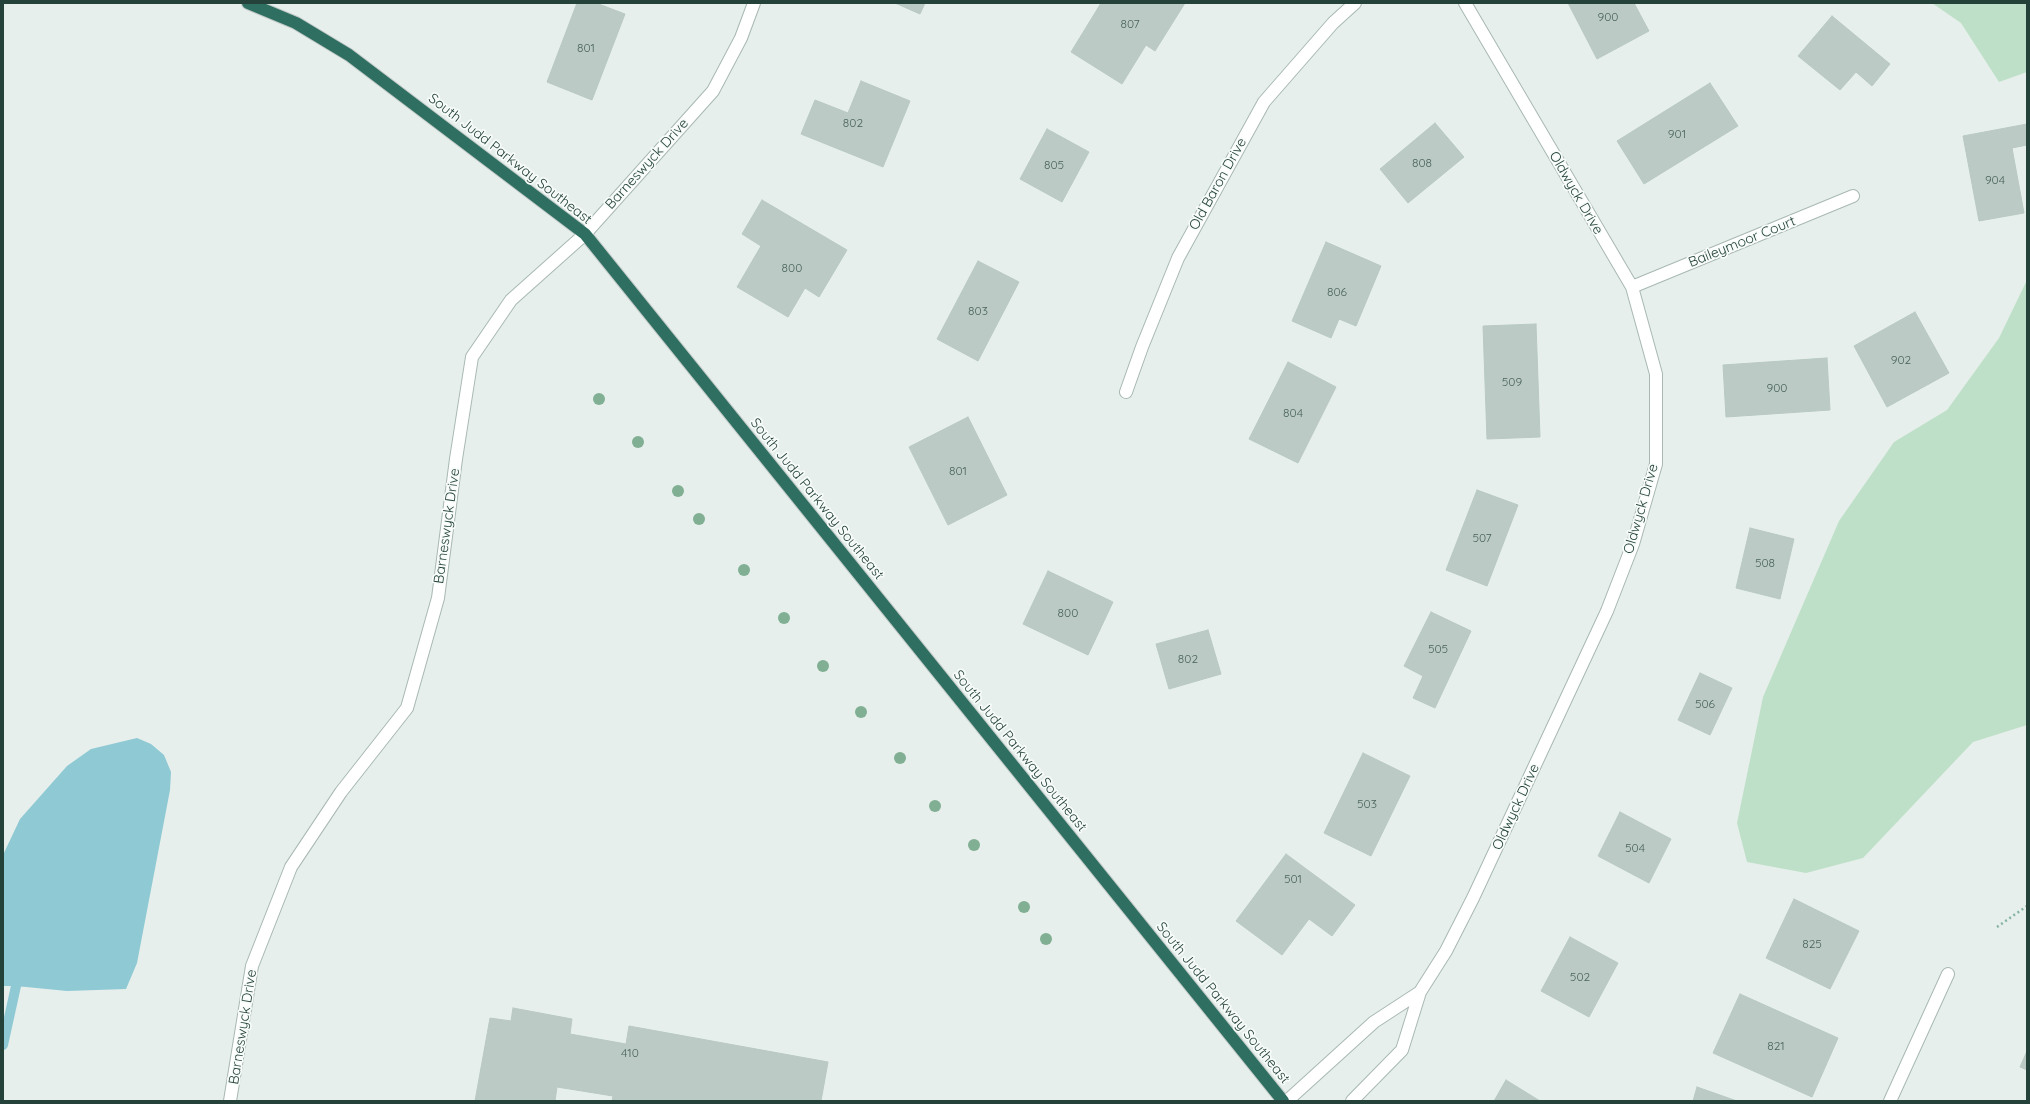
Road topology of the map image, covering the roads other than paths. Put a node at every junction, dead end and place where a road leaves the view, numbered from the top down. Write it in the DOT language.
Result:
graph roads {
  1 [pos="248,3"];
  2 [pos="754,3"];
  3 [pos="1355,3"];
  4 [pos="1464,3"];
  5 [pos="1853,196"];
  6 [pos="585,234"];
  7 [pos="1632,287"];
  8 [pos="1126,392"];
  9 [pos="1948,974"];
  10 [pos="1420,992"];
  11 [pos="230,1101"];
  12 [pos="1283,1101"];
  13 [pos="1287,1101"];
  14 [pos="1352,1101"];
  15 [pos="1890,1101"];
  1 -- 6 [label="highway, South Judd Parkway Southeast"];
  2 -- 6 [label="street, Barneswyck Drive"];
  3 -- 8 [label="street, Old Baron Drive"];
  4 -- 7 [label="street, Oldwyck Drive"];
  5 -- 7 [label="street, Baileymoor Court"];
  6 -- 11 [label="street, Barneswyck Drive"];
  6 -- 12 [label="highway, South Judd Parkway Southeast"];
  7 -- 10 [label="street, Oldwyck Drive"];
  9 -- 15 [label="street"];
  10 -- 13 [label="street, Oldwyck Drive"];
  10 -- 14 [label="street, Oldwyck Drive"];
}
